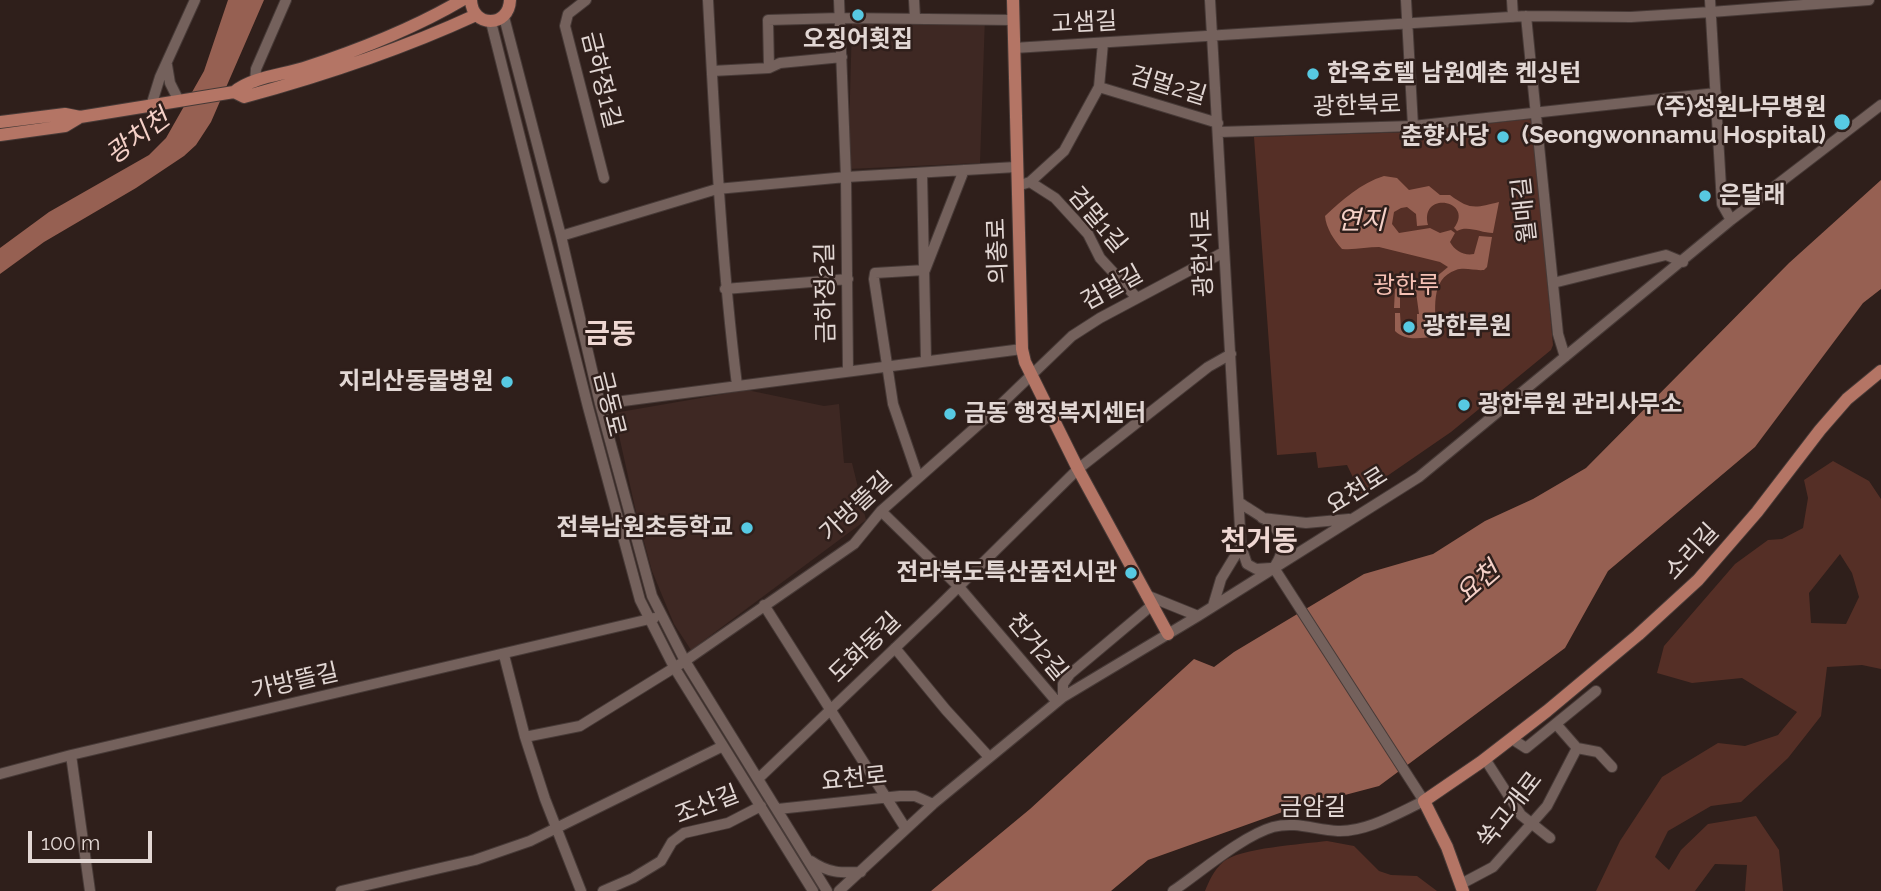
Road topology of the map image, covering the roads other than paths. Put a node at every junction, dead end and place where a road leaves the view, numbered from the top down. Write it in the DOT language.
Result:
graph roads {
  1 [pos="195,0"];
  2 [pos="286,0"];
  3 [pos="463,0"];
  4 [pos="471,0"];
  5 [pos="510,0"];
  6 [pos="586,0"];
  7 [pos="708,0"];
  8 [pos="839,0"];
  9 [pos="914,0"];
  10 [pos="1013,0"];
  11 [pos="1210,0"];
  12 [pos="1406,0"];
  13 [pos="1512,0"];
  14 [pos="1710,0"];
  15 [pos="1869,0"];
  16 [pos="1711,12"];
  17 [pos="476,15"];
  18 [pos="1526,16"];
  19 [pos="504,17"];
  20 [pos="1513,17"];
  21 [pos="840,18"];
  22 [pos="915,18"];
  23 [pos="1013,20"];
  24 [pos="491,22"];
  25 [pos="1407,24"];
  26 [pos="1213,36"];
  27 [pos="1103,43"];
  28 [pos="1014,48"];
  29 [pos="356,50"];
  30 [pos="842,57"];
  31 [pos="361,63"];
  32 [pos="167,65"];
  33 [pos="769,68"];
  34 [pos="712,71"];
  35 [pos="255,82"];
  36 [pos="1099,87"];
  37 [pos="234,92"];
  38 [pos="1716,93"];
  39 [pos="181,101"];
  40 [pos="1881,105"];
  41 [pos="151,106"];
  42 [pos="1536,112"];
  43 [pos="80,117"];
  44 [pos="0,122"];
  45 [pos="1413,126"];
  46 [pos="1219,127"];
  47 [pos="0,135"];
  48 [pos="1016,167"];
  49 [pos="964,170"];
  50 [pos="922,173"];
  51 [pos="846,177"];
  52 [pos="604,178"];
  53 [pos="1030,182"];
  54 [pos="1017,186"];
  55 [pos="717,190"];
  56 [pos="1731,220"];
  57 [pos="561,236"];
  58 [pos="1224,252"];
  59 [pos="1683,262"];
  60 [pos="925,270"];
  61 [pos="848,279"];
  62 [pos="1553,283"];
  63 [pos="725,289"];
  64 [pos="1137,298"];
  65 [pos="1022,349"];
  66 [pos="1231,354"];
  67 [pos="1565,357"];
  68 [pos="926,360"];
  69 [pos="886,366"];
  70 [pos="848,371"];
  71 [pos="1881,371"];
  72 [pos="1031,375"];
  73 [pos="737,385"];
  74 [pos="600,404"];
  75 [pos="1078,468"];
  76 [pos="918,477"];
  77 [pos="1240,503"];
  78 [pos="881,512"];
  79 [pos="1262,518"];
  80 [pos="1352,519"];
  81 [pos="1241,546"];
  82 [pos="1274,568"];
  83 [pos="958,587"];
  84 [pos="1148,600"];
  85 [pos="764,605"];
  86 [pos="1213,606"];
  87 [pos="1198,616"];
  88 [pos="654,618"];
  89 [pos="1168,634"];
  90 [pos="895,648"];
  91 [pos="504,655"];
  92 [pos="685,661"];
  93 [pos="674,667"];
  94 [pos="1596,691"];
  95 [pos="1060,700"];
  96 [pos="829,711"];
  97 [pos="1556,724"];
  98 [pos="525,737"];
  99 [pos="1511,739"];
  100 [pos="723,746"];
  101 [pos="1577,748"];
  102 [pos="71,755"];
  103 [pos="989,757"];
  104 [pos="1486,759"];
  105 [pos="1612,767"];
  106 [pos="0,774"];
  107 [pos="758,779"];
  108 [pos="887,797"];
  109 [pos="1424,802"];
  110 [pos="933,804"];
  111 [pos="761,806"];
  112 [pos="778,809"];
  113 [pos="1530,822"];
  114 [pos="556,828"];
  115 [pos="906,829"];
  116 [pos="1550,838"];
  117 [pos="807,858"];
  118 [pos="797,864"];
  119 [pos="861,872"];
  120 [pos="400,878"];
  121 [pos="1462,887"];
  122 [pos="90,891"];
  123 [pos="341,891"];
  124 [pos="403,891"];
  125 [pos="581,891"];
  126 [pos="603,891"];
  127 [pos="804,891"];
  128 [pos="813,891"];
  129 [pos="827,891"];
  130 [pos="839,891"];
  131 [pos="1173,891"];
  1 -- 32 [label="street"];
  2 -- 35 [label="street"];
  3 -- 29 [label="main road"];
  4 -- 17 [label="main road"];
  5 -- 19 [label="main road"];
  6 -- 52 [label="street, 금하정1길"];
  7 -- 34 [label="street"];
  8 -- 21 [label="street, 금하정2길"];
  9 -- 22 [label="street"];
  10 -- 23 [label="main road, 의총로"];
  11 -- 26 [label="street, 광한서로"];
  12 -- 25 [label="street, 광한북로"];
  13 -- 20 [label="street"];
  14 -- 16 [label="street"];
  15 -- 16 [label="street, 고샘길"];
  16 -- 18 [label="street, 고샘길"];
  16 -- 38 [label="street"];
  17 -- 24 [label="main road"];
  17 -- 31 [label="main road"];
  18 -- 20 [label="street, 고샘길"];
  18 -- 42 [label="street, 월매길"];
  19 -- 24 [label="main road"];
  19 -- 57 [label="street, 금동로"];
  20 -- 25 [label="street, 고샘길"];
  21 -- 22 [label="street"];
  21 -- 30 [label="street, 금하정2길"];
  21 -- 33 [label="street"];
  22 -- 23 [label="street"];
  23 -- 28 [label="main road, 의총로"];
  24 -- 88 [label="street, 금동로"];
  25 -- 26 [label="street, 고샘길"];
  25 -- 45 [label="street, 광한북로"];
  26 -- 27 [label="street, 고샘길"];
  26 -- 46 [label="street, 광한서로"];
  27 -- 28 [label="street, 고샘길"];
  27 -- 36 [label="street"];
  28 -- 48 [label="main road, 의총로"];
  29 -- 31 [label="main road"];
  29 -- 35 [label="main road"];
  30 -- 33 [label="street"];
  30 -- 51 [label="street, 금하정2길"];
  31 -- 37 [label="main road"];
  32 -- 39 [label="street"];
  32 -- 41 [label="street"];
  33 -- 34 [label="street"];
  34 -- 55 [label="street"];
  35 -- 37 [label="main road"];
  36 -- 46 [label="street, 검멀2길"];
  36 -- 53 [label="street, 검멀2길"];
  37 -- 39 [label="main road"];
  38 -- 42 [label="street"];
  38 -- 56 [label="street"];
  39 -- 41 [label="main road"];
  40 -- 56 [label="street, 요천로"];
  41 -- 43 [label="main road"];
  42 -- 45 [label="street"];
  42 -- 62 [label="street, 월매길"];
  43 -- 44 [label="main road"];
  43 -- 47 [label="main road"];
  45 -- 46 [label="street, 광한북로"];
  46 -- 58 [label="street, 광한서로"];
  48 -- 49 [label="street"];
  48 -- 54 [label="main road, 의총로"];
  49 -- 50 [label="street"];
  49 -- 60 [label="street"];
  50 -- 51 [label="street"];
  50 -- 60 [label="street"];
  51 -- 55 [label="street"];
  51 -- 61 [label="street, 금하정2길"];
  53 -- 54 [label="street, 검멀1길"];
  53 -- 64 [label="street, 검멀1길"];
  54 -- 65 [label="main road, 의총로"];
  55 -- 57 [label="street"];
  55 -- 63 [label="street"];
  56 -- 59 [label="street, 요천로"];
  57 -- 74 [label="street, 금동로"];
  58 -- 64 [label="street, 검멀길"];
  58 -- 66 [label="street, 광한서로"];
  59 -- 62 [label="street"];
  59 -- 67 [label="street, 요천로"];
  60 -- 68 [label="street"];
  60 -- 69 [label="street, 금하정2길"];
  61 -- 63 [label="street"];
  61 -- 70 [label="street, 금하정2길"];
  62 -- 67 [label="street, 월매길"];
  63 -- 73 [label="street"];
  64 -- 72 [label="street, 검멀길"];
  65 -- 68 [label="street, 금하정2길"];
  65 -- 72 [label="main road, 의총로"];
  66 -- 75 [label="street"];
  66 -- 77 [label="street, 광한서로"];
  67 -- 80 [label="street, 요천로"];
  68 -- 69 [label="street, 금하정2길"];
  69 -- 70 [label="street, 금하정2길"];
  69 -- 76 [label="street, 가방뜰길"];
  70 -- 73 [label="street"];
  71 -- 99 [label="main road, 소리길"];
  72 -- 75 [label="main road, 의총로"];
  72 -- 76 [label="street, 가방뜰길"];
  73 -- 74 [label="street"];
  74 -- 88 [label="street, 금동로"];
  75 -- 83 [label="street, 도화동길"];
  75 -- 84 [label="main road, 의총로"];
  76 -- 78 [label="street, 가방뜰길"];
  77 -- 79 [label="street"];
  77 -- 81 [label="street, 광한서로"];
  78 -- 83 [label="street"];
  78 -- 85 [label="street, 가방뜰길"];
  79 -- 80 [label="street"];
  79 -- 82 [label="street"];
  80 -- 82 [label="street, 요천로"];
  81 -- 82 [label="street"];
  81 -- 86 [label="street"];
  82 -- 86 [label="street, 요천로"];
  82 -- 109 [label="street, 쑥고개로"];
  83 -- 90 [label="street, 도화동길"];
  83 -- 95 [label="street, 천거2길"];
  84 -- 87 [label="street"];
  84 -- 89 [label="main road, 의총로"];
  84 -- 95 [label="street"];
  85 -- 92 [label="street, 가방뜰길"];
  85 -- 96 [label="street, 도화동길"];
  86 -- 87 [label="street, 요천로"];
  87 -- 89 [label="street, 요천로"];
  88 -- 91 [label="street, 가방뜰길"];
  88 -- 92 [label="street, 금동로"];
  88 -- 93 [label="street, 금동로"];
  89 -- 95 [label="street, 요천로"];
  90 -- 96 [label="street, 도화동길"];
  90 -- 103 [label="street"];
  91 -- 98 [label="street"];
  91 -- 102 [label="street, 가방뜰길"];
  92 -- 93 [label="street"];
  92 -- 107 [label="street, 금동로"];
  93 -- 98 [label="street"];
  93 -- 100 [label="street, 금동로"];
  94 -- 97 [label="street"];
  95 -- 103 [label="street, 요천로"];
  96 -- 107 [label="street, 도화동길"];
  96 -- 108 [label="street, 도화동길"];
  97 -- 99 [label="street"];
  97 -- 101 [label="street"];
  98 -- 114 [label="street"];
  99 -- 104 [label="main road, 소리길"];
  100 -- 111 [label="street, 금동로"];
  100 -- 114 [label="street"];
  101 -- 105 [label="street"];
  101 -- 113 [label="street, 쑥고개로"];
  102 -- 106 [label="street, 가방뜰길"];
  102 -- 122 [label="street"];
  103 -- 110 [label="street, 요천로"];
  104 -- 109 [label="main road, 소리길"];
  104 -- 113 [label="street"];
  107 -- 112 [label="street, 금동로"];
  108 -- 110 [label="street, 요천로"];
  108 -- 112 [label="street, 요천로"];
  108 -- 115 [label="street, 도화동길"];
  109 -- 121 [label="main road, 쑥고개로"];
  109 -- 131 [label="street, 금암길"];
  110 -- 115 [label="street, 요천로"];
  111 -- 118 [label="street, 금동로"];
  111 -- 126 [label="street, 조산길"];
  112 -- 117 [label="street, 금동로"];
  113 -- 116 [label="street"];
  113 -- 121 [label="street, 쑥고개로"];
  114 -- 120 [label="street"];
  114 -- 125 [label="street"];
  115 -- 119 [label="street, 요천로"];
  117 -- 119 [label="street"];
  117 -- 129 [label="street, 금동로"];
  118 -- 127 [label="street"];
  118 -- 128 [label="street, 금동로"];
  119 -- 130 [label="street, 요천로"];
  120 -- 123 [label="street"];
  120 -- 124 [label="street"];
}
